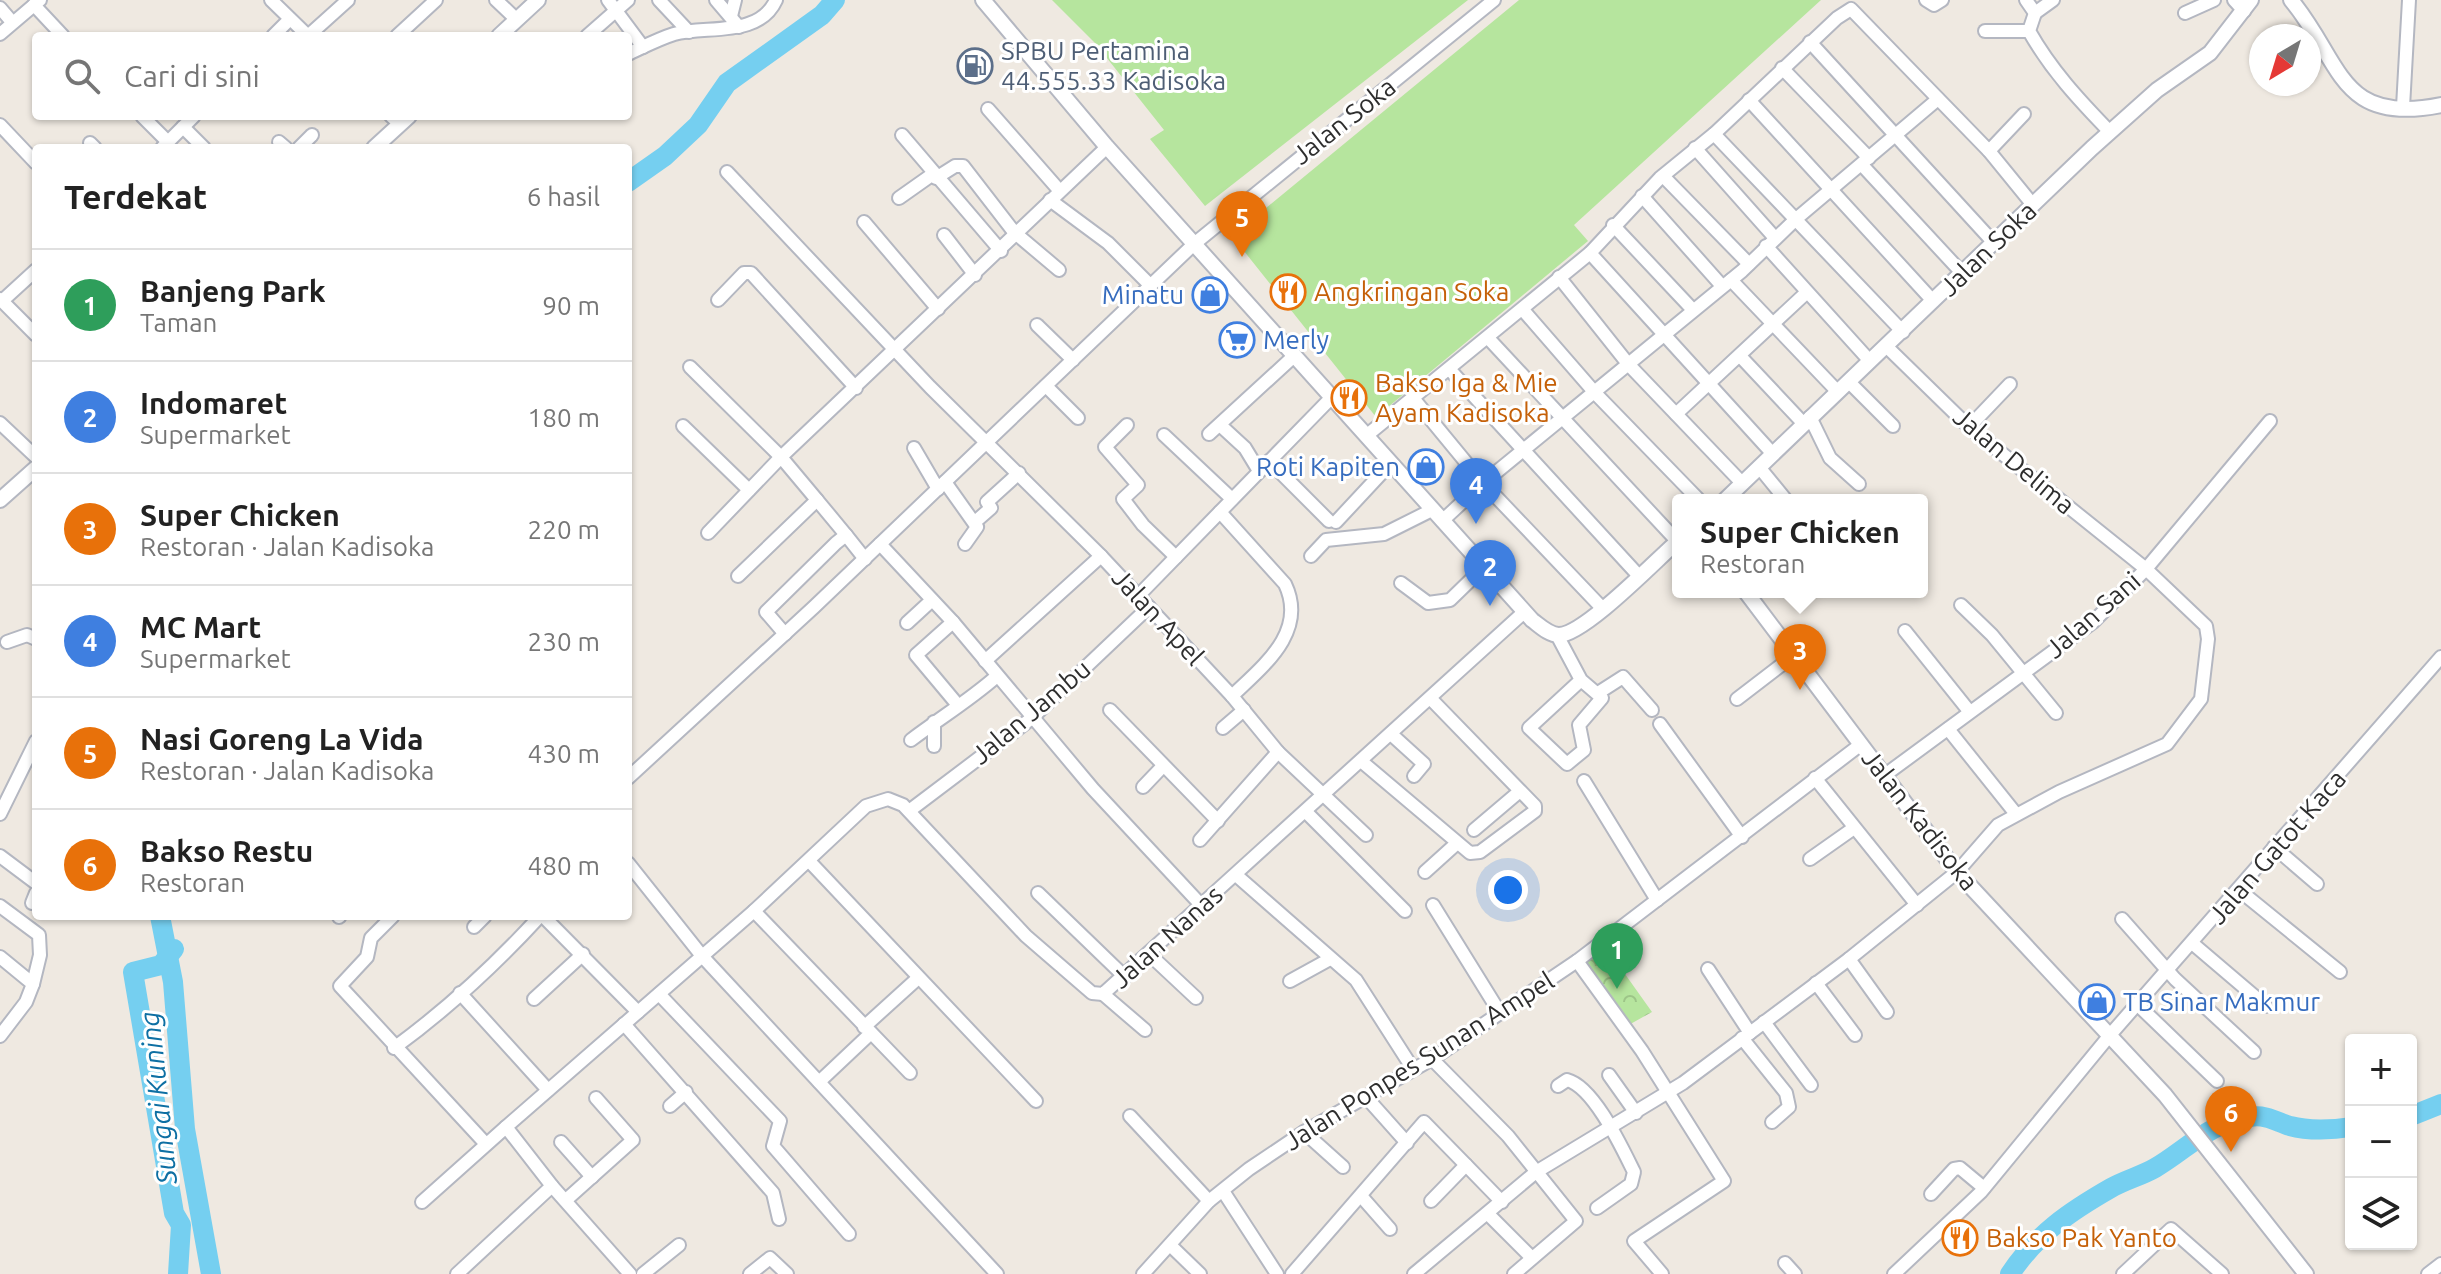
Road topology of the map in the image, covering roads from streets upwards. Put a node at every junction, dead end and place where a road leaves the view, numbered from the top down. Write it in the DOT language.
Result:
graph roads {
  1 [pos="271,0"];
  2 [pos="348,0"];
  3 [pos="436,0"];
  4 [pos="496,0"];
  5 [pos="538,0"];
  6 [pos="628,0"];
  7 [pos="659,0"];
  8 [pos="716,0"];
  9 [pos="735,0"];
  10 [pos="776,0"];
  11 [pos="983,0"];
  12 [pos="1494,0"];
  13 [pos="1926,0"];
  14 [pos="1942,0"];
  15 [pos="2026,0"];
  16 [pos="2053,0"];
  17 [pos="2214,0"];
  18 [pos="2291,0"];
  19 [pos="2409,0"];
  20 [pos="37,3"];
  21 [pos="2243,4"];
  22 [pos="613,5"];
  23 [pos="0,8"];
  24 [pos="2035,13"];
  25 [pos="2185,13"];
  26 [pos="290,19"];
  27 [pos="516,19"];
  28 [pos="735,21"];
  29 [pos="12,22"];
  30 [pos="1985,31"];
  31 [pos="2029,31"];
  32 [pos="60,32"];
  33 [pos="277,32"];
  34 [pos="304,32"];
  35 [pos="312,32"];
  36 [pos="401,32"];
  37 [pos="503,32"];
  38 [pos="590,32"];
  39 [pos="689,32"];
  40 [pos="0,34"];
  41 [pos="1810,42"];
  42 [pos="643,47"];
  43 [pos="632,52"];
  44 [pos="1782,68"];
  45 [pos="1938,99"];
  46 [pos="1749,100"];
  47 [pos="2441,105"];
  48 [pos="2403,107"];
  49 [pos="988,109"];
  50 [pos="2024,114"];
  51 [pos="145,120"];
  52 [pos="190,120"];
  53 [pos="399,120"];
  54 [pos="183,127"];
  55 [pos="2,130"];
  56 [pos="2110,132"];
  57 [pos="1714,134"];
  58 [pos="312,135"];
  59 [pos="902,135"];
  60 [pos="1896,137"];
  61 [pos="164,144"];
  62 [pos="166,144"];
  63 [pos="200,144"];
  64 [pos="303,144"];
  65 [pos="378,144"];
  66 [pos="1107,147"];
  67 [pos="1695,148"];
  68 [pos="1989,151"];
  69 [pos="32,159"];
  70 [pos="1866,161"];
  71 [pos="727,172"];
  72 [pos="935,176"];
  73 [pos="1663,176"];
  74 [pos="1832,188"];
  75 [pos="1054,195"];
  76 [pos="1642,196"];
  77 [pos="899,198"];
  78 [pos="2033,205"];
  79 [pos="1796,219"];
  80 [pos="864,222"];
  81 [pos="1613,225"];
  82 [pos="1014,232"];
  83 [pos="944,235"];
  84 [pos="1770,242"];
  85 [pos="1194,244"];
  86 [pos="1995,244"];
  87 [pos="1001,251"];
  88 [pos="1590,253"];
  89 [pos="1749,264"];
  90 [pos="1059,270"];
  91 [pos="32,273"];
  92 [pos="1963,274"];
  93 [pos="975,275"];
  94 [pos="1559,277"];
  95 [pos="1726,283"];
  96 [pos="1150,285"];
  97 [pos="1806,293"];
  98 [pos="1,300"];
  99 [pos="718,300"];
  100 [pos="1933,301"];
  101 [pos="938,309"];
  102 [pos="1523,310"];
  103 [pos="1693,310"];
  104 [pos="1776,323"];
  105 [pos="1037,325"];
  106 [pos="32,331"];
  107 [pos="1903,332"];
  108 [pos="1662,336"];
  109 [pos="1489,339"];
  110 [pos="1887,347"];
  111 [pos="896,350"];
  112 [pos="1294,356"];
  113 [pos="1740,356"];
  114 [pos="1073,360"];
  115 [pos="1869,360"];
  116 [pos="1629,365"];
  117 [pos="690,367"];
  118 [pos="1450,370"];
  119 [pos="2010,384"];
  120 [pos="1046,386"];
  121 [pos="1707,386"];
  122 [pos="1844,387"];
  123 [pos="856,388"];
  124 [pos="1596,394"];
  125 [pos="1331,398"];
  126 [pos="1413,398"];
  127 [pos="1676,414"];
  128 [pos="1078,418"];
  129 [pos="1561,420"];
  130 [pos="1807,420"];
  131 [pos="2270,421"];
  132 [pos="0,423"];
  133 [pos="1127,425"];
  134 [pos="1220,425"];
  135 [pos="683,426"];
  136 [pos="1893,426"];
  137 [pos="1969,427"];
  138 [pos="1209,434"];
  139 [pos="1164,435"];
  140 [pos="1366,436"];
  141 [pos="989,442"];
  142 [pos="914,448"];
  143 [pos="1523,451"];
  144 [pos="32,453"];
  145 [pos="1772,453"];
  146 [pos="781,457"];
  147 [pos="1269,461"];
  148 [pos="1390,464"];
  149 [pos="1759,467"];
  150 [pos="1259,471"];
  151 [pos="32,472"];
  152 [pos="1019,473"];
  153 [pos="1483,483"];
  154 [pos="1742,483"];
  155 [pos="1859,484"];
  156 [pos="942,486"];
  157 [pos="749,490"];
  158 [pos="1693,494"];
  159 [pos="1731,494"];
  160 [pos="1781,494"];
  161 [pos="1232,499"];
  162 [pos="0,500"];
  163 [pos="817,500"];
  164 [pos="1220,512"];
  165 [pos="1437,516"];
  166 [pos="975,522"];
  167 [pos="708,533"];
  168 [pos="846,535"];
  169 [pos="1672,535"];
  170 [pos="880,544"];
  171 [pos="965,544"];
  172 [pos="1672,546"];
  173 [pos="1101,556"];
  174 [pos="1311,556"];
  175 [pos="1176,557"];
  176 [pos="865,559"];
  177 [pos="1483,568"];
  178 [pos="2146,569"];
  179 [pos="738,576"];
  180 [pos="1639,576"];
  181 [pos="1401,583"];
  182 [pos="1138,596"];
  183 [pos="1750,598"];
  184 [pos="932,600"];
  185 [pos="1961,605"];
  186 [pos="1149,607"];
  187 [pos="1603,609"];
  188 [pos="1523,613"];
  189 [pos="953,622"];
  190 [pos="907,623"];
  191 [pos="1905,631"];
  192 [pos="785,634"];
  193 [pos="1557,635"];
  194 [pos="32,637"];
  195 [pos="2,644"];
  196 [pos="1793,656"];
  197 [pos="2441,657"];
  198 [pos="985,661"];
  199 [pos="2026,673"];
  200 [pos="997,676"];
  201 [pos="1581,680"];
  202 [pos="1598,693"];
  203 [pos="1232,696"];
  204 [pos="1430,698"];
  205 [pos="1737,699"];
  206 [pos="957,704"];
  207 [pos="1110,710"];
  208 [pos="1244,710"];
  209 [pos="1652,710"];
  210 [pos="1969,711"];
  211 [pos="2056,713"];
  212 [pos="1032,718"];
  213 [pos="934,722"];
  214 [pos="1660,724"];
  215 [pos="1223,728"];
  216 [pos="1948,729"];
  217 [pos="1391,734"];
  218 [pos="911,740"];
  219 [pos="1860,745"];
  220 [pos="934,746"];
  221 [pos="32,749"];
  222 [pos="1278,752"];
  223 [pos="1361,761"];
  224 [pos="1163,766"];
  225 [pos="632,774"];
  226 [pos="1885,775"];
  227 [pos="1414,776"];
  228 [pos="1815,778"];
  229 [pos="1584,781"];
  230 [pos="1143,787"];
  231 [pos="1520,791"];
  232 [pos="1323,795"];
  233 [pos="909,811"];
  234 [pos="1306,812"];
  235 [pos="0,814"];
  236 [pos="2016,814"];
  237 [pos="1218,821"];
  238 [pos="1854,828"];
  239 [pos="1474,830"];
  240 [pos="1366,835"];
  241 [pos="1742,837"];
  242 [pos="1200,840"];
  243 [pos="1456,844"];
  244 [pos="2274,847"];
  245 [pos="0,856"];
  246 [pos="1810,859"];
  247 [pos="810,862"];
  248 [pos="632,868"];
  249 [pos="1425,872"];
  250 [pos="1957,872"];
  251 [pos="1236,875"];
  252 [pos="32,880"];
  253 [pos="2317,884"];
  254 [pos="2239,890"];
  255 [pos="1038,893"];
  256 [pos="1657,900"];
  257 [pos="1433,905"];
  258 [pos="1917,905"];
  259 [pos="0,906"];
  260 [pos="1202,906"];
  261 [pos="754,911"];
  262 [pos="1405,911"];
  263 [pos="2122,919"];
  264 [pos="389,920"];
  265 [pos="481,920"];
  266 [pos="538,920"];
  267 [pos="546,920"];
  268 [pos="474,927"];
  269 [pos="2192,943"];
  270 [pos="583,954"];
  271 [pos="1149,954"];
  272 [pos="702,956"];
  273 [pos="0,957"];
  274 [pos="1330,959"];
  275 [pos="1849,959"];
  276 [pos="1577,961"];
  277 [pos="1708,969"];
  278 [pos="2169,971"];
  279 [pos="2340,972"];
  280 [pos="1125,977"];
  281 [pos="917,979"];
  282 [pos="1290,981"];
  283 [pos="1816,983"];
  284 [pos="33,984"];
  285 [pos="460,993"];
  286 [pos="659,994"];
  287 [pos="1103,994"];
  288 [pos="1196,998"];
  289 [pos="534,999"];
  290 [pos="2138,1005"];
  291 [pos="2266,1006"];
  292 [pos="638,1012"];
  293 [pos="1887,1012"];
  294 [pos="1500,1013"];
  295 [pos="1764,1022"];
  296 [pos="624,1024"];
  297 [pos="2,1028"];
  298 [pos="868,1030"];
  299 [pos="1145,1030"];
  300 [pos="1855,1035"];
  301 [pos="2110,1035"];
  302 [pos="1746,1036"];
  303 [pos="394,1048"];
  304 [pos="2254,1052"];
  305 [pos="1432,1059"];
  306 [pos="1413,1069"];
  307 [pos="910,1073"];
  308 [pos="1609,1075"];
  309 [pos="2217,1081"];
  310 [pos="819,1082"];
  311 [pos="1811,1085"];
  312 [pos="1558,1086"];
  313 [pos="548,1090"];
  314 [pos="686,1092"];
  315 [pos="1665,1094"];
  316 [pos="1366,1097"];
  317 [pos="596,1098"];
  318 [pos="1036,1101"];
  319 [pos="670,1106"];
  320 [pos="1636,1113"];
  321 [pos="1130,1116"];
  322 [pos="1772,1122"];
  323 [pos="506,1127"];
  324 [pos="1612,1128"];
  325 [pos="1304,1132"];
  326 [pos="561,1142"];
  327 [pos="485,1143"];
  328 [pos="1407,1143"];
  329 [pos="1466,1165"];
  330 [pos="1343,1167"];
  331 [pos="1536,1172"];
  332 [pos="592,1177"];
  333 [pos="552,1186"];
  334 [pos="1984,1188"];
  335 [pos="1223,1191"];
  336 [pos="1931,1194"];
  337 [pos="1361,1196"];
  338 [pos="566,1200"];
  339 [pos="1209,1201"];
  340 [pos="1431,1201"];
  341 [pos="422,1202"];
  342 [pos="1502,1202"];
  343 [pos="1597,1208"];
  344 [pos="1488,1214"];
  345 [pos="779,1219"];
  346 [pos="1390,1229"];
  347 [pos="849,1234"];
  348 [pos="679,1245"];
  349 [pos="1170,1245"];
  350 [pos="1532,1258"];
  351 [pos="1785,1263"];
  352 [pos="2441,1264"];
  353 [pos="2207,1269"];
  354 [pos="1418,1273"];
  355 [pos="457,1274"];
  356 [pos="630,1274"];
  357 [pos="643,1274"];
  358 [pos="750,1274"];
  359 [pos="787,1274"];
  360 [pos="997,1274"];
  361 [pos="1143,1274"];
  362 [pos="1200,1274"];
  363 [pos="1277,1274"];
  364 [pos="1292,1274"];
  365 [pos="1514,1274"];
  366 [pos="1662,1274"];
  367 [pos="1795,1274"];
  368 [pos="1894,1274"];
  369 [pos="2123,1274"];
  370 [pos="2222,1274"];
  371 [pos="2306,1274"];
  372 [pos="2428,1274"];
  1 -- 26 [label="street"];
  2 -- 35 [label="street"];
  3 -- 36 [label="street"];
  4 -- 27 [label="street"];
  5 -- 27 [label="street"];
  6 -- 22 [label="street"];
  7 -- 39 [label="street"];
  8 -- 28 [label="street"];
  9 -- 28 [label="street"];
  10 -- 28 [label="street"];
  11 -- 66 [label="street"];
  12 -- 85 [label="street, Jalan Soka"];
  13 -- 14 [label="street"];
  15 -- 24 [label="street"];
  16 -- 24 [label="street"];
  17 -- 25 [label="street"];
  18 -- 48 [label="street"];
  19 -- 48 [label="street"];
  20 -- 29 [label="street"];
  20 -- 32 [label="street"];
  21 -- 56 [label="street, Jalan Soka"];
  22 -- 38 [label="street"];
  22 -- 42 [label="street"];
  23 -- 29 [label="street"];
  24 -- 31 [label="street"];
  26 -- 33 [label="street"];
  26 -- 34 [label="street"];
  27 -- 37 [label="street"];
  28 -- 39 [label="street"];
  29 -- 40 [label="street"];
  30 -- 31 [label="street"];
  31 -- 56 [label="street"];
  39 -- 42 [label="street"];
  41 -- 44 [label="street"];
  41 -- 45 [label="street"];
  41 -- 60 [label="street"];
  42 -- 43 [label="street"];
  44 -- 46 [label="street"];
  44 -- 70 [label="street"];
  45 -- 60 [label="street"];
  45 -- 68 [label="street"];
  46 -- 57 [label="street"];
  46 -- 74 [label="street"];
  47 -- 48 [label="street"];
  49 -- 75 [label="street"];
  50 -- 68 [label="street"];
  51 -- 61 [label="street"];
  52 -- 54 [label="street"];
  53 -- 65 [label="street"];
  54 -- 62 [label="street"];
  54 -- 63 [label="street"];
  55 -- 69 [label="street"];
  56 -- 78 [label="street, Jalan Soka"];
  57 -- 67 [label="street"];
  57 -- 79 [label="street"];
  58 -- 64 [label="street"];
  59 -- 72 [label="street"];
  60 -- 70 [label="street"];
  60 -- 86 [label="street"];
  66 -- 75 [label="street"];
  66 -- 85 [label="street"];
  67 -- 73 [label="street"];
  67 -- 84 [label="street"];
  68 -- 78 [label="street"];
  70 -- 74 [label="street"];
  70 -- 92 [label="street"];
  71 -- 111 [label="street, Jalan Apel"];
  72 -- 77 [label="street"];
  72 -- 82 [label="street"];
  72 -- 87 [label="street"];
  73 -- 76 [label="street"];
  73 -- 89 [label="street"];
  74 -- 79 [label="street"];
  74 -- 100 [label="street"];
  75 -- 82 [label="street"];
  75 -- 96 [label="street"];
  76 -- 81 [label="street"];
  76 -- 95 [label="street"];
  78 -- 86 [label="street, Jalan Soka"];
  79 -- 84 [label="street"];
  79 -- 107 [label="street"];
  80 -- 101 [label="street"];
  81 -- 88 [label="street"];
  81 -- 103 [label="street"];
  82 -- 87 [label="street"];
  82 -- 90 [label="street"];
  83 -- 93 [label="street"];
  84 -- 89 [label="street"];
  84 -- 97 [label="street"];
  85 -- 96 [label="street, Jalan Soka"];
  85 -- 112 [label="street"];
  86 -- 92 [label="street, Jalan Soka"];
  87 -- 93 [label="street"];
  88 -- 94 [label="street"];
  88 -- 108 [label="street"];
  89 -- 95 [label="street"];
  91 -- 98 [label="street"];
  92 -- 100 [label="street, Jalan Soka"];
  93 -- 101 [label="street"];
  94 -- 102 [label="street"];
  94 -- 116 [label="street"];
  95 -- 103 [label="street"];
  95 -- 104 [label="street"];
  96 -- 114 [label="street, Jalan Soka"];
  97 -- 104 [label="street"];
  97 -- 115 [label="street"];
  98 -- 106 [label="street"];
  99 -- 123 [label="street"];
  100 -- 107 [label="street, Jalan Soka"];
  101 -- 111 [label="street"];
  102 -- 109 [label="street"];
  102 -- 124 [label="street"];
  103 -- 108 [label="street"];
  104 -- 113 [label="street"];
  104 -- 122 [label="street"];
  105 -- 114 [label="street"];
  107 -- 110 [label="street, Jalan Soka"];
  108 -- 116 [label="street"];
  108 -- 121 [label="street"];
  109 -- 118 [label="street"];
  109 -- 129 [label="street"];
  110 -- 115 [label="street, Jalan Soka"];
  110 -- 137 [label="street, Jalan Delima"];
  111 -- 123 [label="street"];
  111 -- 141 [label="street, Jalan Apel"];
  112 -- 125 [label="street"];
  112 -- 134 [label="street"];
  113 -- 121 [label="street"];
  113 -- 130 [label="street"];
  114 -- 120 [label="street, Jalan Soka"];
  115 -- 122 [label="street, Jalan Soka"];
  116 -- 124 [label="street"];
  116 -- 127 [label="street"];
  117 -- 146 [label="street"];
  118 -- 126 [label="street"];
  118 -- 143 [label="street"];
  119 -- 137 [label="street"];
  120 -- 128 [label="street"];
  120 -- 141 [label="street, Jalan Soka"];
  121 -- 127 [label="street"];
  121 -- 145 [label="street"];
  122 -- 130 [label="street, Jalan Soka"];
  122 -- 136 [label="street"];
  123 -- 146 [label="street"];
  124 -- 129 [label="street"];
  124 -- 158 [label="street"];
  125 -- 140 [label="street"];
  125 -- 147 [label="street"];
  126 -- 140 [label="street"];
  126 -- 153 [label="street"];
  127 -- 154 [label="street"];
  129 -- 143 [label="street"];
  129 -- 169 [label="street"];
  130 -- 145 [label="street, Jalan Soka"];
  130 -- 155 [label="street"];
  131 -- 178 [label="street, Jalan Sani"];
  132 -- 144 [label="street"];
  133 -- 175 [label="street"];
  134 -- 138 [label="street"];
  134 -- 150 [label="street"];
  135 -- 157 [label="street"];
  137 -- 178 [label="street, Jalan Delima"];
  139 -- 161 [label="street"];
  140 -- 148 [label="street"];
  141 -- 152 [label="street, Jalan Apel"];
  141 -- 156 [label="street, Jalan Soka"];
  142 -- 156 [label="street"];
  143 -- 153 [label="street"];
  143 -- 180 [label="street"];
  145 -- 149 [label="street, Jalan Soka"];
  146 -- 157 [label="street"];
  146 -- 163 [label="street"];
  147 -- 148 [label="street"];
  147 -- 150 [label="street"];
  148 -- 165 [label="street"];
  149 -- 154 [label="street, Jalan Soka"];
  149 -- 160 [label="street"];
  150 -- 161 [label="street"];
  151 -- 162 [label="street"];
  152 -- 166 [label="street"];
  152 -- 173 [label="street, Jalan Apel"];
  153 -- 165 [label="street"];
  153 -- 187 [label="street"];
  154 -- 159 [label="street, Jalan Soka"];
  156 -- 166 [label="street"];
  156 -- 170 [label="street, Jalan Soka"];
  157 -- 167 [label="street"];
  161 -- 164 [label="street"];
  163 -- 168 [label="street"];
  163 -- 179 [label="street"];
  164 -- 175 [label="street"];
  164 -- 203 [label="street"];
  165 -- 174 [label="street"];
  165 -- 177 [label="street"];
  166 -- 171 [label="street"];
  168 -- 176 [label="street"];
  168 -- 192 [label="street"];
  170 -- 176 [label="street, Jalan Soka"];
  170 -- 184 [label="street"];
  172 -- 180 [label="street"];
  173 -- 182 [label="street, Jalan Apel"];
  173 -- 198 [label="street"];
  175 -- 182 [label="street"];
  176 -- 192 [label="street, Jalan Soka"];
  177 -- 181 [label="street"];
  177 -- 188 [label="street"];
  178 -- 199 [label="street, Jalan Sani"];
  178 -- 236 [label="street, Jalan Delima"];
  180 -- 187 [label="street"];
  182 -- 186 [label="street, Jalan Apel"];
  183 -- 196 [label="street, Jalan Kadisoka"];
  184 -- 189 [label="street"];
  184 -- 190 [label="street"];
  185 -- 199 [label="street"];
  186 -- 203 [label="street, Jalan Apel"];
  186 -- 212 [label="street, Jalan Jambu"];
  187 -- 193 [label="street"];
  188 -- 193 [label="street"];
  188 -- 204 [label="street, Jalan Nanas"];
  189 -- 198 [label="street"];
  189 -- 206 [label="street"];
  191 -- 210 [label="street"];
  192 -- 225 [label="street, Jalan Soka"];
  193 -- 201 [label="street"];
  194 -- 195 [label="street"];
  196 -- 205 [label="street"];
  196 -- 219 [label="street, Jalan Kadisoka"];
  197 -- 244 [label="street, Jalan Gatot Kaca"];
  198 -- 200 [label="street"];
  199 -- 210 [label="street, Jalan Sani"];
  199 -- 211 [label="street"];
  200 -- 206 [label="street"];
  200 -- 212 [label="street"];
  201 -- 202 [label="street"];
  201 -- 202 [label="street"];
  202 -- 209 [label="street"];
  203 -- 208 [label="street, Jalan Apel"];
  204 -- 217 [label="street, Jalan Nanas"];
  204 -- 231 [label="street"];
  206 -- 213 [label="street"];
  207 -- 224 [label="street"];
  208 -- 215 [label="street"];
  208 -- 222 [label="street, Jalan Apel"];
  210 -- 216 [label="street, Jalan Sani"];
  212 -- 233 [label="street, Jalan Jambu"];
  212 -- 260 [label="street"];
  213 -- 218 [label="street"];
  213 -- 220 [label="street"];
  214 -- 241 [label="street"];
  216 -- 226 [label="street, Jalan Sani"];
  216 -- 236 [label="street"];
  217 -- 223 [label="street, Jalan Nanas"];
  217 -- 227 [label="street"];
  219 -- 226 [label="street, Jalan Kadisoka"];
  219 -- 228 [label="street, Jalan Ponpes Sunan Ampel"];
  221 -- 235 [label="street"];
  222 -- 232 [label="street, Jalan Apel"];
  222 -- 237 [label="street"];
  223 -- 232 [label="street, Jalan Nanas"];
  223 -- 243 [label="street"];
  224 -- 230 [label="street"];
  224 -- 237 [label="street"];
  226 -- 250 [label="street, Jalan Kadisoka"];
  228 -- 238 [label="street"];
  228 -- 241 [label="street, Jalan Ponpes Sunan Ampel"];
  229 -- 256 [label="street"];
  231 -- 239 [label="street"];
  231 -- 243 [label="street"];
  232 -- 234 [label="street, Jalan Nanas"];
  232 -- 240 [label="street, Jalan Apel"];
  233 -- 247 [label="street"];
  233 -- 287 [label="street, Jalan Nanas"];
  234 -- 251 [label="street, Jalan Nanas"];
  234 -- 262 [label="street"];
  236 -- 250 [label="street"];
  237 -- 242 [label="street"];
  238 -- 246 [label="street"];
  238 -- 258 [label="street"];
  241 -- 256 [label="street, Jalan Ponpes Sunan Ampel"];
  243 -- 249 [label="street"];
  244 -- 253 [label="street"];
  244 -- 254 [label="street, Jalan Gatot Kaca"];
  245 -- 252 [label="street"];
  247 -- 261 [label="street"];
  247 -- 281 [label="street"];
  248 -- 272 [label="street"];
  250 -- 258 [label="street"];
  250 -- 301 [label="street, Jalan Kadisoka"];
  251 -- 260 [label="street, Jalan Nanas"];
  251 -- 274 [label="street"];
  254 -- 269 [label="street, Jalan Gatot Kaca"];
  254 -- 279 [label="street"];
  255 -- 280 [label="street"];
  256 -- 276 [label="street, Jalan Ponpes Sunan Ampel"];
  257 -- 294 [label="street"];
  258 -- 275 [label="street"];
  259 -- 284 [label="street"];
  260 -- 271 [label="street, Jalan Nanas"];
  261 -- 272 [label="street"];
  261 -- 298 [label="street"];
  263 -- 278 [label="street"];
  264 -- 303 [label="street"];
  265 -- 268 [label="street"];
  266 -- 285 [label="street"];
  267 -- 270 [label="street"];
  269 -- 278 [label="street, Jalan Gatot Kaca"];
  269 -- 291 [label="street"];
  270 -- 289 [label="street"];
  270 -- 292 [label="street"];
  271 -- 280 [label="street, Jalan Nanas"];
  271 -- 288 [label="street"];
  272 -- 286 [label="street"];
  272 -- 310 [label="street"];
  273 -- 284 [label="street"];
  274 -- 282 [label="street"];
  274 -- 306 [label="street"];
  275 -- 283 [label="street"];
  275 -- 293 [label="street"];
  276 -- 294 [label="street, Jalan Ponpes Sunan Ampel"];
  276 -- 315 [label="street"];
  277 -- 302 [label="street"];
  278 -- 290 [label="street, Jalan Gatot Kaca"];
  278 -- 304 [label="street"];
  280 -- 287 [label="street, Jalan Nanas"];
  281 -- 298 [label="street"];
  281 -- 318 [label="street"];
  283 -- 295 [label="street"];
  283 -- 300 [label="street"];
  284 -- 297 [label="street"];
  285 -- 303 [label="street"];
  285 -- 313 [label="street"];
  286 -- 292 [label="street"];
  286 -- 347 [label="street"];
  287 -- 299 [label="street"];
  290 -- 301 [label="street, Jalan Gatot Kaca"];
  290 -- 309 [label="street"];
  292 -- 296 [label="street"];
  294 -- 305 [label="street, Jalan Ponpes Sunan Ampel"];
  295 -- 302 [label="street"];
  295 -- 311 [label="street"];
  296 -- 313 [label="street"];
  296 -- 314 [label="street"];
  298 -- 307 [label="street"];
  298 -- 310 [label="street"];
  301 -- 334 [label="street, Jalan Gatot Kaca"];
  301 -- 371 [label="street, Jalan Kadisoka"];
  302 -- 315 [label="street"];
  302 -- 322 [label="street"];
  303 -- 327 [label="street"];
  305 -- 306 [label="street, Jalan Ponpes Sunan Ampel"];
  305 -- 331 [label="street"];
  306 -- 316 [label="street, Jalan Ponpes Sunan Ampel"];
  308 -- 320 [label="street"];
  310 -- 360 [label="street"];
  312 -- 324 [label="street"];
  313 -- 323 [label="street"];
  314 -- 319 [label="street"];
  314 -- 345 [label="street"];
  315 -- 320 [label="street"];
  315 -- 366 [label="street"];
  316 -- 325 [label="street, Jalan Ponpes Sunan Ampel"];
  316 -- 328 [label="street"];
  317 -- 332 [label="street"];
  320 -- 324 [label="street"];
  321 -- 339 [label="street"];
  323 -- 327 [label="street"];
  323 -- 333 [label="street"];
  324 -- 331 [label="street"];
  324 -- 343 [label="street"];
  325 -- 330 [label="street"];
  325 -- 335 [label="street, Jalan Ponpes Sunan Ampel"];
  326 -- 332 [label="street"];
  327 -- 341 [label="street"];
  328 -- 329 [label="street"];
  328 -- 337 [label="street"];
  329 -- 340 [label="street"];
  329 -- 342 [label="street"];
  331 -- 342 [label="street"];
  331 -- 350 [label="street"];
  332 -- 338 [label="street"];
  333 -- 338 [label="street"];
  333 -- 355 [label="street"];
  334 -- 336 [label="street"];
  334 -- 368 [label="street, Jalan Gatot Kaca"];
  335 -- 339 [label="street, Jalan Ponpes Sunan Ampel"];
  335 -- 363 [label="street"];
  337 -- 346 [label="street"];
  337 -- 364 [label="street"];
  338 -- 356 [label="street"];
  339 -- 349 [label="street, Jalan Ponpes Sunan Ampel"];
  342 -- 344 [label="street"];
  344 -- 350 [label="street"];
  344 -- 354 [label="street"];
  348 -- 357 [label="street"];
  349 -- 361 [label="street, Jalan Ponpes Sunan Ampel"];
  349 -- 362 [label="street"];
  350 -- 365 [label="street"];
  351 -- 367 [label="street"];
  352 -- 372 [label="street"];
  353 -- 369 [label="street"];
  353 -- 370 [label="street"];
  358 -- 359 [label="street"];
}
